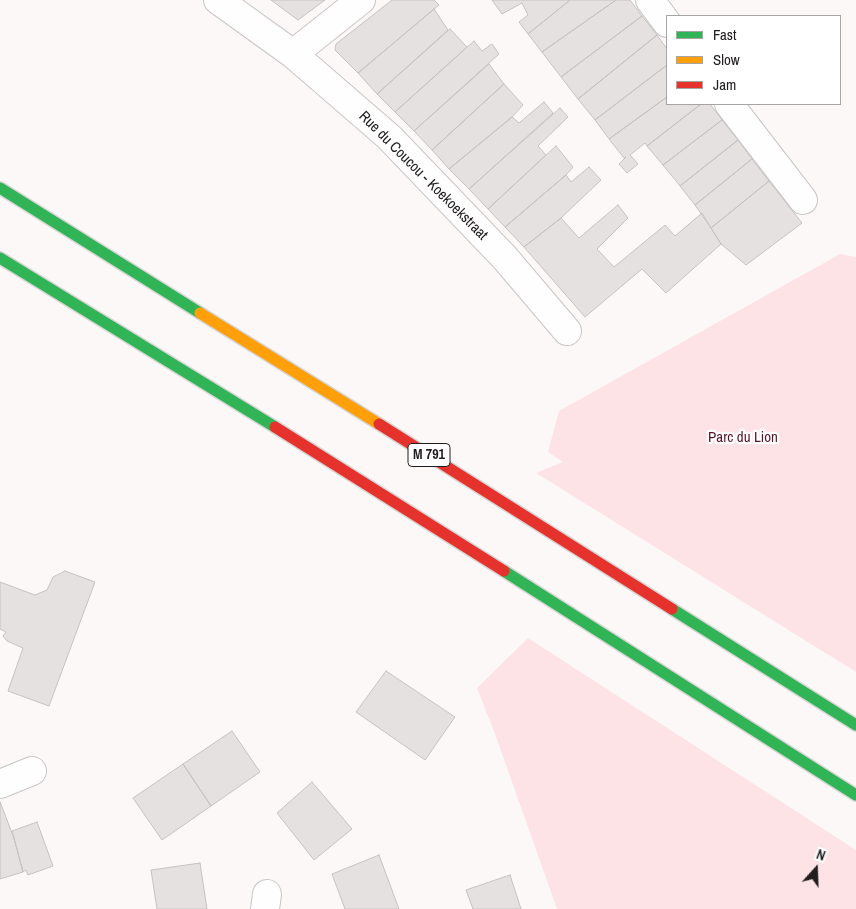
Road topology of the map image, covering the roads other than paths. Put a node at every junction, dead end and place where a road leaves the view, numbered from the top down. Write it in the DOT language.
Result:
graph roads {
  1 [pos="218,0"];
  2 [pos="361,0"];
  3 [pos="650,0"];
  4 [pos="666,22"];
  5 [pos="293,54"];
  6 [pos="729,105"];
  7 [pos="0,188"];
  8 [pos="803,200"];
  9 [pos="0,258"];
  10 [pos="567,331"];
  11 [pos="856,725"];
  12 [pos="32,771"];
  13 [pos="0,784"];
  14 [pos="856,795"];
  1 -- 5 [label="street, Rue du Coucou - Koekoekstraat"];
  2 -- 5 [label="street"];
  3 -- 4 [label="street"];
  5 -- 10 [label="street, Rue du Coucou - Koekoekstraat"];
  6 -- 8 [label="street"];
  7 -- 11 [label="main road, M 791"];
  9 -- 14 [label="main road"];
  12 -- 13 [label="street"];
}
